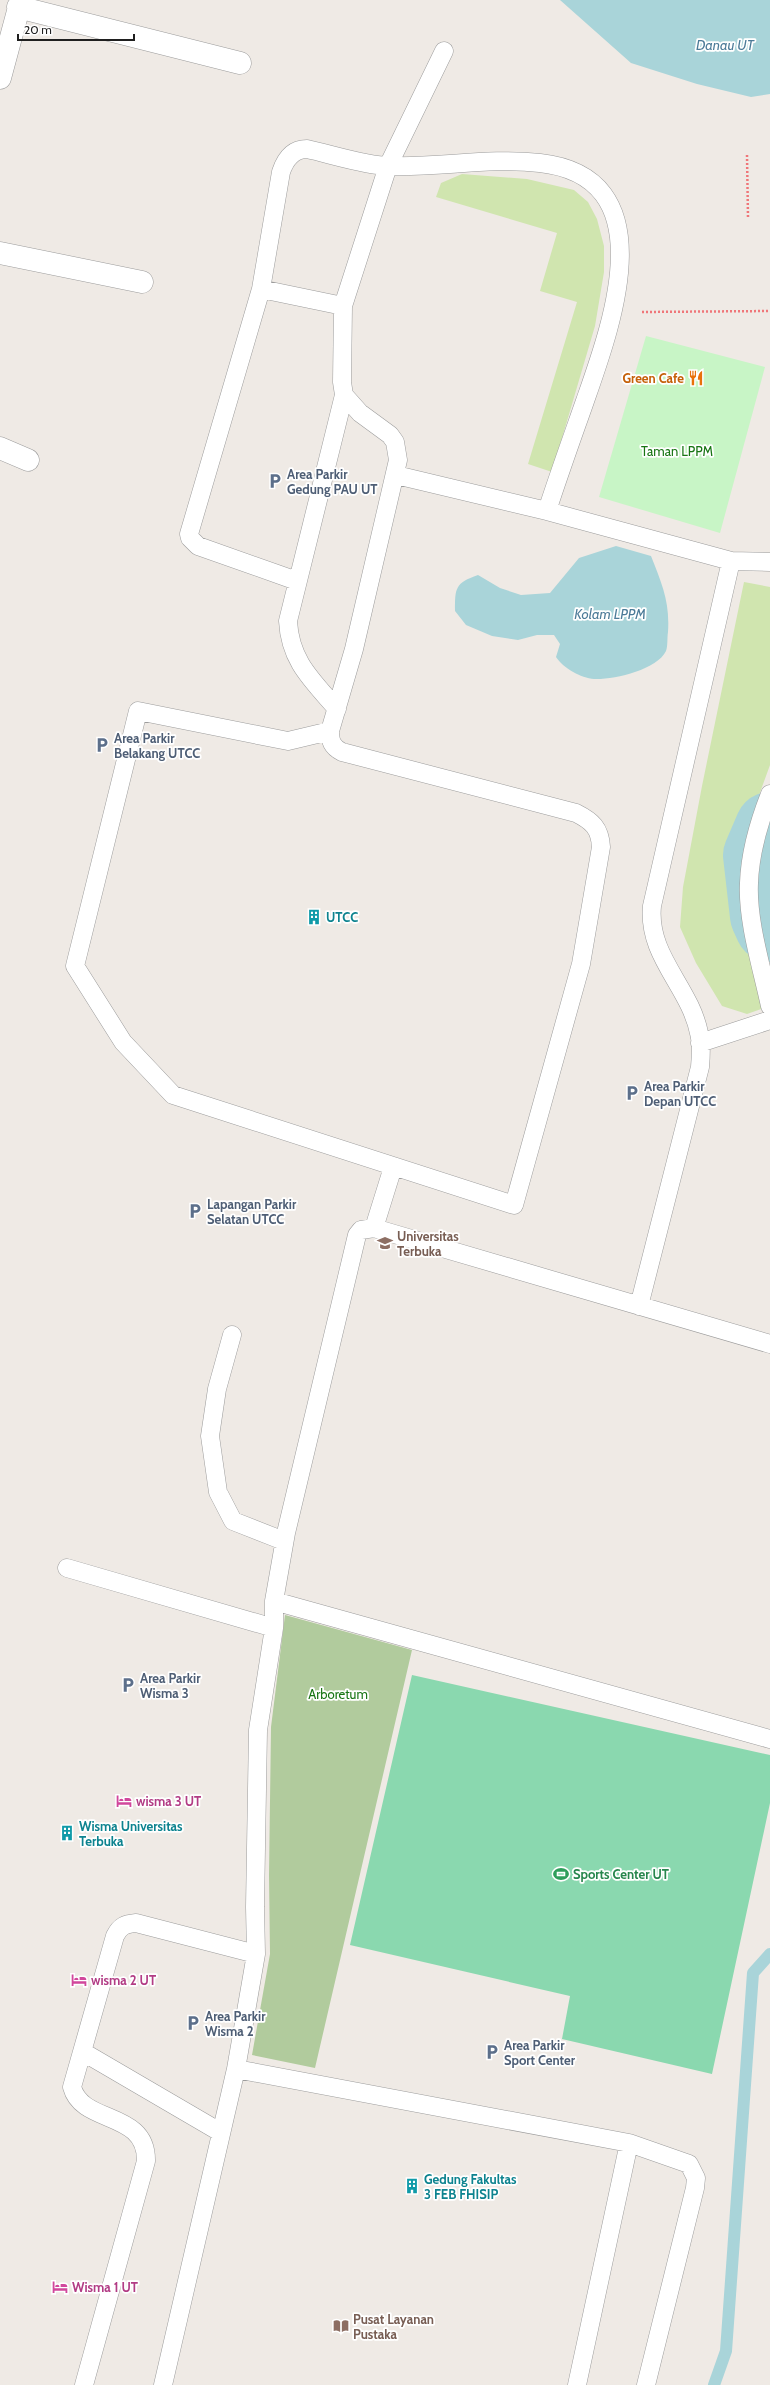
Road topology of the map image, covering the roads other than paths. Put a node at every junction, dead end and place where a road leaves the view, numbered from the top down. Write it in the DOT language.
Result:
graph roads {
  1 [pos="19,4"];
  2 [pos="444,51"];
  3 [pos="240,63"];
  4 [pos="0,78"];
  5 [pos="388,166"];
  6 [pos="0,253"];
  7 [pos="142,282"];
  8 [pos="261,289"];
  9 [pos="343,306"];
  10 [pos="344,395"];
  11 [pos="0,448"];
  12 [pos="28,460"];
  13 [pos="396,475"];
  14 [pos="547,510"];
  15 [pos="731,560"];
  16 [pos="770,562"];
  17 [pos="297,581"];
  18 [pos="337,709"];
  19 [pos="330,731"];
  20 [pos="770,794"];
  21 [pos="770,1006"];
  22 [pos="770,1020"];
  23 [pos="700,1043"];
  24 [pos="393,1167"];
  25 [pos="374,1228"];
  26 [pos="640,1306"];
  27 [pos="232,1335"];
  28 [pos="770,1344"];
  29 [pos="284,1541"];
  30 [pos="67,1568"];
  31 [pos="274,1601"];
  32 [pos="274,1628"];
  33 [pos="770,1739"];
  34 [pos="256,1954"];
  35 [pos="83,2052"];
  36 [pos="236,2069"];
  37 [pos="220,2132"];
  38 [pos="628,2143"];
  39 [pos="84,2385"];
  40 [pos="163,2385"];
  41 [pos="577,2385"];
  42 [pos="646,2385"];
  1 -- 3 [label="street"];
  1 -- 4 [label="street"];
  2 -- 5 [label="lane"];
  5 -- 8 [label="lane"];
  5 -- 9 [label="lane"];
  5 -- 14 [label="lane"];
  6 -- 7 [label="street"];
  8 -- 9 [label="lane"];
  8 -- 17 [label="lane"];
  9 -- 10 [label="lane"];
  10 -- 13 [label="lane"];
  10 -- 17 [label="lane"];
  11 -- 12 [label="street"];
  13 -- 14 [label="lane"];
  13 -- 18 [label="lane"];
  14 -- 15 [label="lane"];
  15 -- 16 [label="lane"];
  15 -- 23 [label="lane"];
  17 -- 18 [label="lane"];
  18 -- 19 [label="lane"];
  19 -- 24 [label="lane"];
  19 -- 24 [label="lane"];
  20 -- 21 [label="lane"];
  22 -- 23 [label="lane"];
  23 -- 26 [label="lane"];
  24 -- 25 [label="lane"];
  25 -- 26 [label="lane"];
  25 -- 29 [label="lane"];
  26 -- 28 [label="lane"];
  27 -- 29 [label="lane"];
  29 -- 31 [label="lane"];
  30 -- 32 [label="lane"];
  31 -- 32 [label="lane"];
  31 -- 33 [label="lane"];
  32 -- 34 [label="lane"];
  34 -- 35 [label="lane"];
  34 -- 36 [label="lane"];
  35 -- 37 [label="lane"];
  35 -- 39 [label="lane"];
  36 -- 37 [label="lane"];
  36 -- 38 [label="lane"];
  37 -- 40 [label="lane"];
  38 -- 41 [label="lane"];
  38 -- 42 [label="lane"];
}
